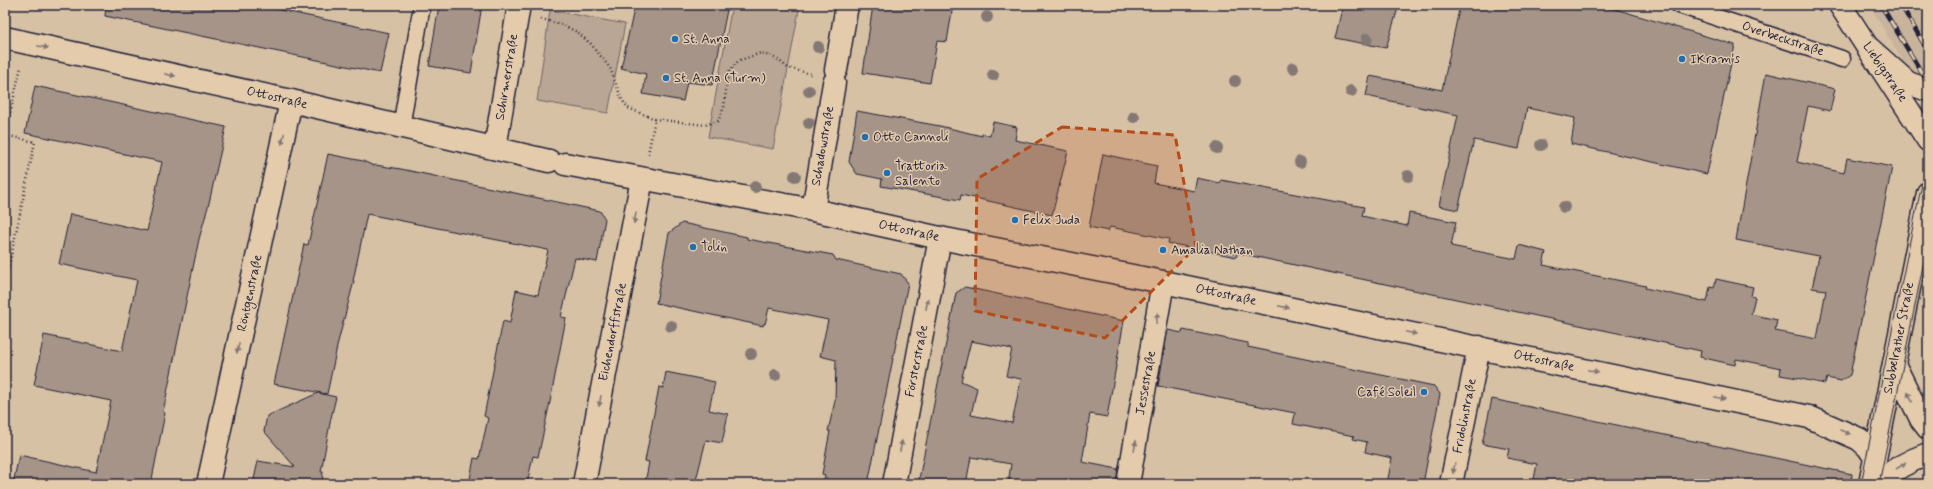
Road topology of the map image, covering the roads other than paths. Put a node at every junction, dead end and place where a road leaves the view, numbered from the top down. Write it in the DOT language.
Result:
graph roads {
  1 [pos="422,5"];
  2 [pos="847,5"];
  3 [pos="1679,5"];
  4 [pos="1840,5"];
  5 [pos="518,9"];
  6 [pos="5,38"];
  7 [pos="1870,49"];
  8 [pos="1842,59"];
  9 [pos="1928,90"];
  10 [pos="291,101"];
  11 [pos="401,127"];
  12 [pos="1928,140"];
  13 [pos="495,148"];
  14 [pos="642,180"];
  15 [pos="1928,192"];
  16 [pos="813,210"];
  17 [pos="940,238"];
  18 [pos="1163,282"];
  19 [pos="1479,347"];
  20 [pos="1894,364"];
  21 [pos="1928,428"];
  22 [pos="1928,454"];
  23 [pos="1875,458"];
  24 [pos="208,484"];
  25 [pos="584,484"];
  26 [pos="894,484"];
  27 [pos="1128,484"];
  28 [pos="1451,484"];
  29 [pos="1870,484"];
  30 [pos="1876,484"];
  1 -- 11 [label="lane"];
  2 -- 16 [label="street, Schadowstraße"];
  3 -- 8 [label="lane, Overbeckstraße"];
  4 -- 7 [label="street, Liebigstraße"];
  5 -- 13 [label="street, Schirmerstraße"];
  6 -- 10 [label="street, Ottostraße, one-way"];
  7 -- 9 [label="street"];
  7 -- 12 [label="street, Liebigstraße"];
  10 -- 11 [label="street, Ottostraße"];
  10 -- 24 [label="street, Röntgenstraße, one-way"];
  11 -- 13 [label="street, Ottostraße"];
  13 -- 14 [label="street, Ottostraße"];
  14 -- 16 [label="street, Ottostraße"];
  14 -- 25 [label="street, Eichendorffstraße, one-way"];
  15 -- 20 [label="street, Subbelrather Straße"];
  16 -- 17 [label="street, Ottostraße"];
  17 -- 18 [label="street, Ottostraße"];
  26 -- 17 [label="street, Försterstraße, one-way"];
  18 -- 19 [label="street, Ottostraße, one-way"];
  27 -- 18 [label="street, Jessestraße, one-way"];
  19 -- 23 [label="street, Ottostraße, one-way"];
  19 -- 28 [label="street, Fridolinstraße, one-way"];
  21 -- 20 [label="street, one-way"];
  20 -- 23 [label="street, Subbelrather Straße"];
  30 -- 22 [label="street, one-way"];
  23 -- 29 [label="street, Subbelrather Straße"];
}
